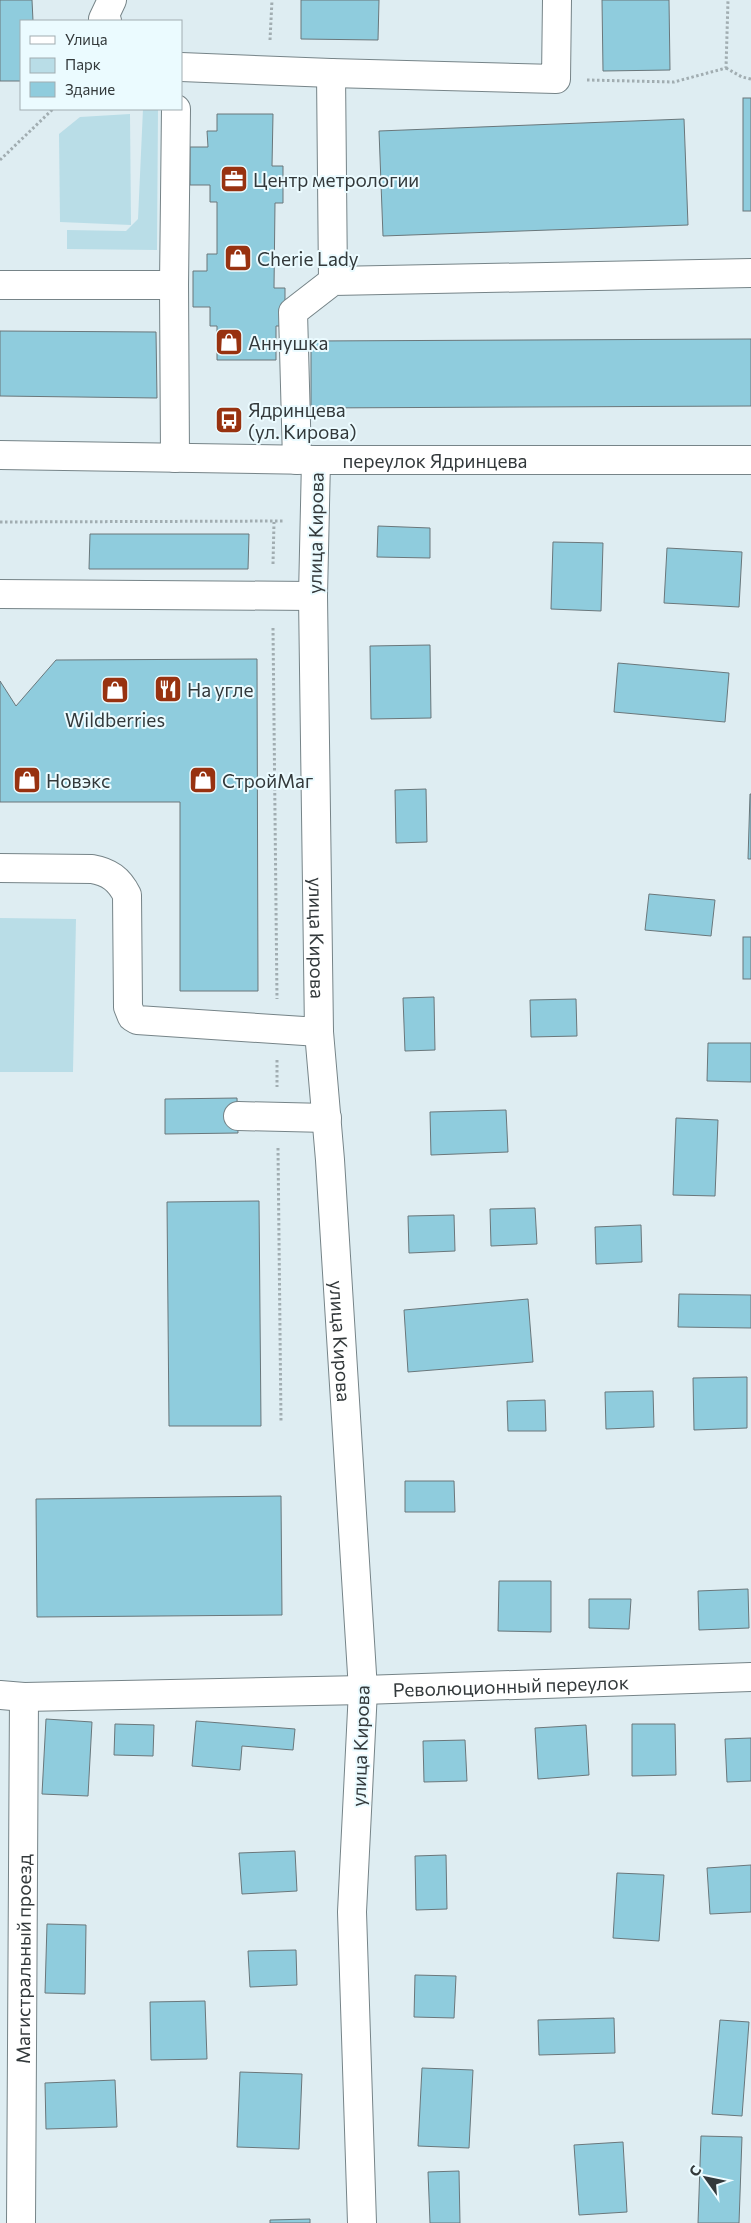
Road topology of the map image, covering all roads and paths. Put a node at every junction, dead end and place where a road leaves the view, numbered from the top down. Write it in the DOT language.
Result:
graph roads {
  1 [pos="112,0"];
  2 [pos="272,0"];
  3 [pos="557,0"];
  4 [pos="728,0"];
  5 [pos="105,20"];
  6 [pos="182,67"];
  7 [pos="726,68"];
  8 [pos="269,71"];
  9 [pos="331,74"];
  10 [pos="556,79"];
  11 [pos="751,79"];
  12 [pos="51,110"];
  13 [pos="176,110"];
  14 [pos="0,160"];
  15 [pos="751,273"];
  16 [pos="333,281"];
  17 [pos="0,284"];
  18 [pos="174,285"];
  19 [pos="0,456"];
  20 [pos="174,458"];
  21 [pos="306,460"];
  22 [pos="751,460"];
  23 [pos="0,522"];
  24 [pos="0,594"];
  25 [pos="313,596"];
  26 [pos="272,597"];
  27 [pos="0,868"];
  28 [pos="319,1032"];
  29 [pos="238,1116"];
  30 [pos="327,1118"];
  31 [pos="751,1677"];
  32 [pos="363,1690"];
  33 [pos="12,1696"];
  34 [pos="21,2223"];
  35 [pos="362,2223"];
  1 -- 5 [label="street"];
  2 -- 8 [label="path"];
  3 -- 10 [label="street"];
  4 -- 7 [label="path"];
  6 -- 8 [label="street"];
  7 -- 10 [label="path"];
  7 -- 11 [label="path"];
  8 -- 9 [label="street"];
  9 -- 10 [label="street"];
  9 -- 16 [label="street"];
  12 -- 14 [label="path"];
  13 -- 18 [label="street"];
  15 -- 16 [label="street"];
  16 -- 21 [label="street, улица Кирова"];
  17 -- 18 [label="street"];
  18 -- 20 [label="street"];
  19 -- 20 [label="street, переулок Ядринцева"];
  20 -- 21 [label="street, переулок Ядринцева"];
  21 -- 22 [label="street, переулок Ядринцева"];
  21 -- 25 [label="street, улица Кирова"];
  23 -- 26 [label="path"];
  24 -- 26 [label="street"];
  25 -- 26 [label="street"];
  25 -- 28 [label="street, улица Кирова"];
  27 -- 28 [label="street"];
  28 -- 30 [label="street, улица Кирова"];
  29 -- 30 [label="street"];
  30 -- 32 [label="street, улица Кирова"];
  31 -- 32 [label="street, Революционный переулок"];
  32 -- 33 [label="street, Революционный переулок"];
  32 -- 35 [label="street, улица Кирова"];
  33 -- 34 [label="street, Магистральный проезд"];
}
